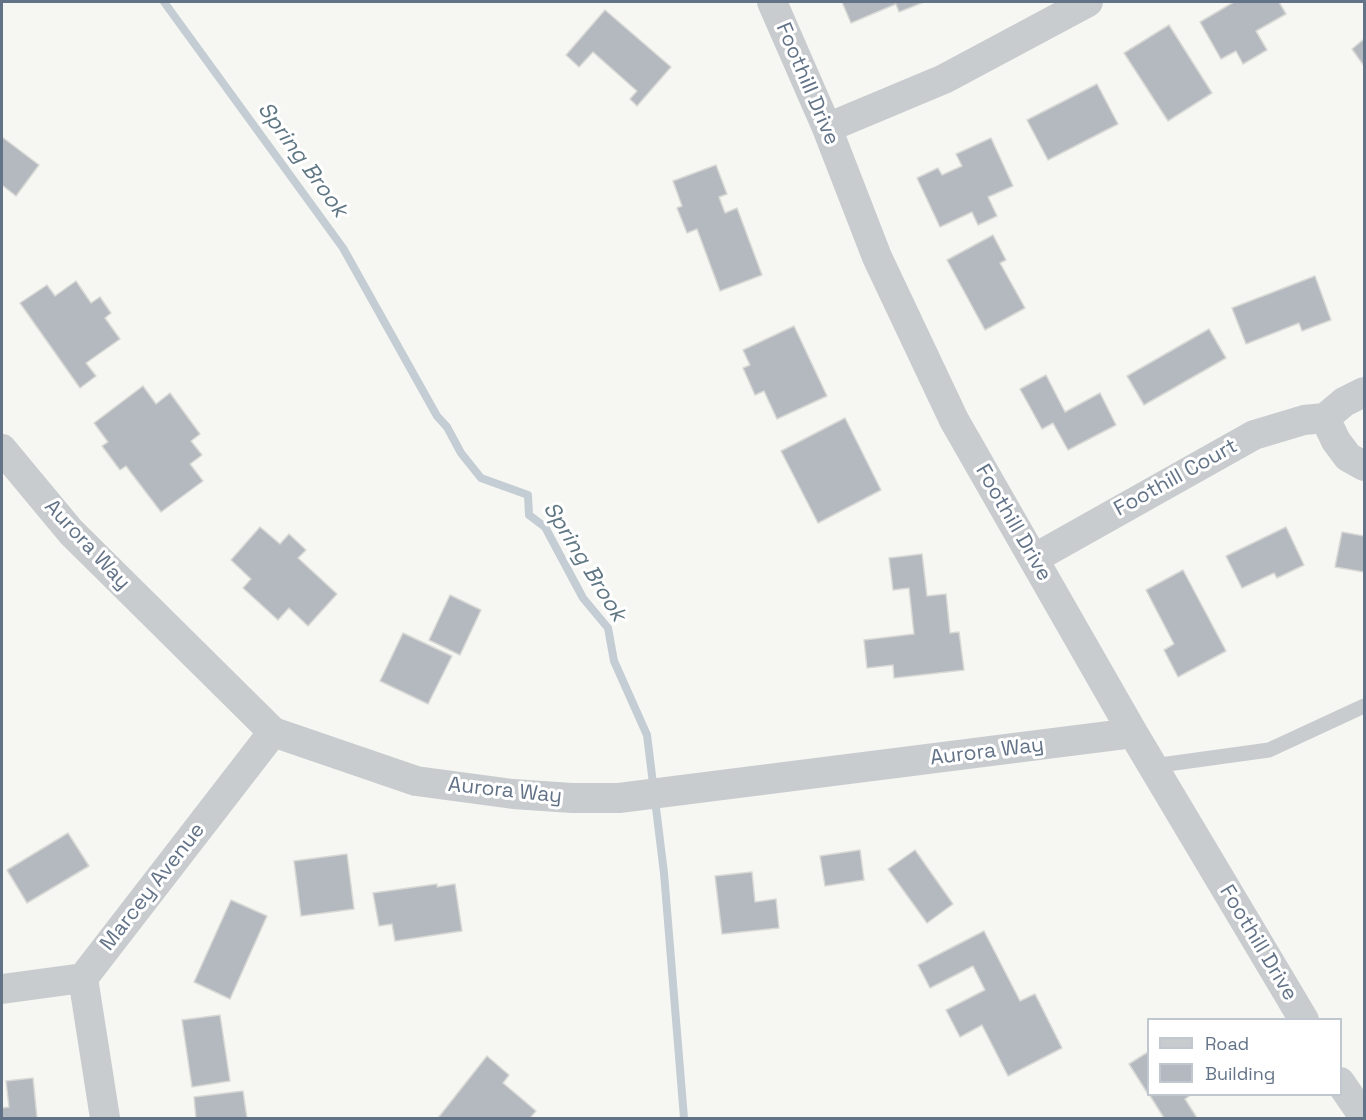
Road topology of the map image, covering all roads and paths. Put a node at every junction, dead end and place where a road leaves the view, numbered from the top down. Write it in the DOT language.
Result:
graph roads {
  1 [pos="772,2"];
  2 [pos="1089,2"];
  3 [pos="827,128"];
  4 [pos="1365,392"];
  5 [pos="1325,418"];
  6 [pos="2,449"];
  7 [pos="1365,466"];
  8 [pos="1035,558"];
  9 [pos="1365,706"];
  10 [pos="273,732"];
  11 [pos="1133,733"];
  12 [pos="1152,766"];
  13 [pos="83,978"];
  14 [pos="2,989"];
  15 [pos="1303,1018"];
  16 [pos="1342,1083"];
  17 [pos="1365,1117"];
  18 [pos="105,1119"];
  1 -- 3 [label="street, Foothill Drive"];
  2 -- 3 [label="street"];
  3 -- 8 [label="street, Foothill Drive"];
  4 -- 5 [label="street, Foothill Court"];
  5 -- 7 [label="street"];
  5 -- 8 [label="street, Foothill Court"];
  6 -- 10 [label="street, Aurora Way"];
  8 -- 11 [label="street, Foothill Drive"];
  9 -- 12 [label="lane"];
  10 -- 11 [label="street, Aurora Way"];
  10 -- 13 [label="street, Marcey Avenue"];
  11 -- 12 [label="street, Foothill Drive"];
  12 -- 15 [label="street, Foothill Drive"];
  13 -- 14 [label="street"];
  13 -- 18 [label="street"];
  16 -- 17 [label="street"];
}
